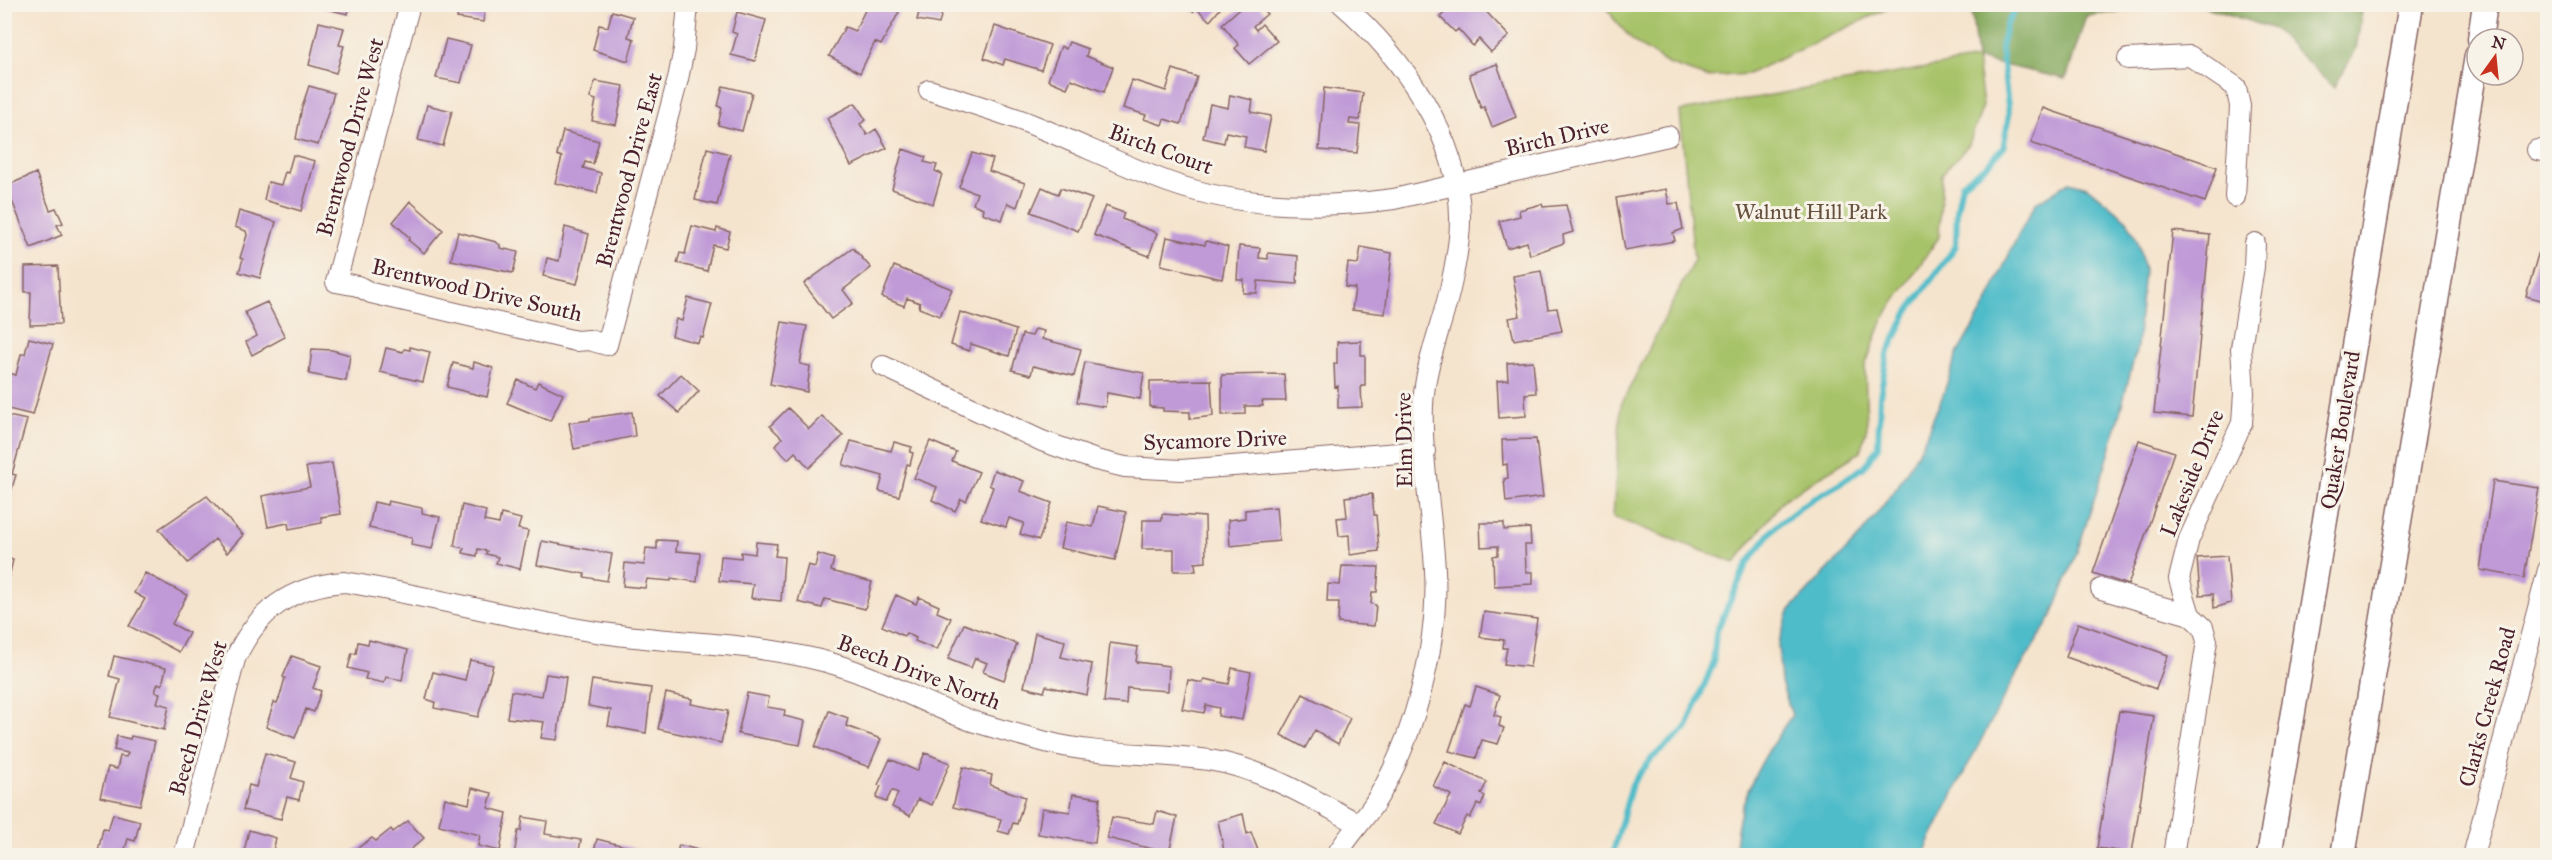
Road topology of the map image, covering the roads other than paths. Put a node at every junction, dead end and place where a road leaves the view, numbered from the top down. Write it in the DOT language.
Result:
graph roads {
  1 [pos="410,4"];
  2 [pos="688,4"];
  3 [pos="1342,4"];
  4 [pos="2411,4"];
  5 [pos="2486,4"];
  6 [pos="2482,27"];
  7 [pos="2128,59"];
  8 [pos="2472,87"];
  9 [pos="929,90"];
  10 [pos="1668,136"];
  11 [pos="1456,184"];
  12 [pos="2235,197"];
  13 [pos="2255,243"];
  14 [pos="336,282"];
  15 [pos="607,345"];
  16 [pos="883,366"];
  17 [pos="1425,451"];
  18 [pos="2547,570"];
  19 [pos="344,582"];
  20 [pos="2101,589"];
  21 [pos="2190,615"];
  22 [pos="1359,824"];
  23 [pos="184,855"];
  24 [pos="1336,855"];
  25 [pos="2173,855"];
  26 [pos="2269,855"];
  27 [pos="2343,855"];
  28 [pos="2473,855"];
  1 -- 14 [label="street, Brentwood Drive West"];
  2 -- 15 [label="street, Brentwood Drive East"];
  3 -- 11 [label="street, Elm Drive"];
  4 -- 26 [label="main road, Quaker Boulevard"];
  5 -- 6 [label="main road"];
  7 -- 12 [label="street"];
  8 -- 27 [label="main road"];
  9 -- 11 [label="street, Birch Court"];
  10 -- 11 [label="street, Birch Drive"];
  11 -- 17 [label="street, Elm Drive"];
  13 -- 21 [label="street, Lakeside Drive"];
  14 -- 15 [label="street, Brentwood Drive South"];
  16 -- 17 [label="street, Sycamore Drive"];
  17 -- 22 [label="street, Elm Drive"];
  18 -- 28 [label="street, Clarks Creek Road"];
  19 -- 22 [label="street, Beech Drive North"];
  19 -- 23 [label="street, Beech Drive West"];
  20 -- 21 [label="street"];
  21 -- 25 [label="street, Lakeside Drive"];
  22 -- 24 [label="street, Elm Drive"];
}
